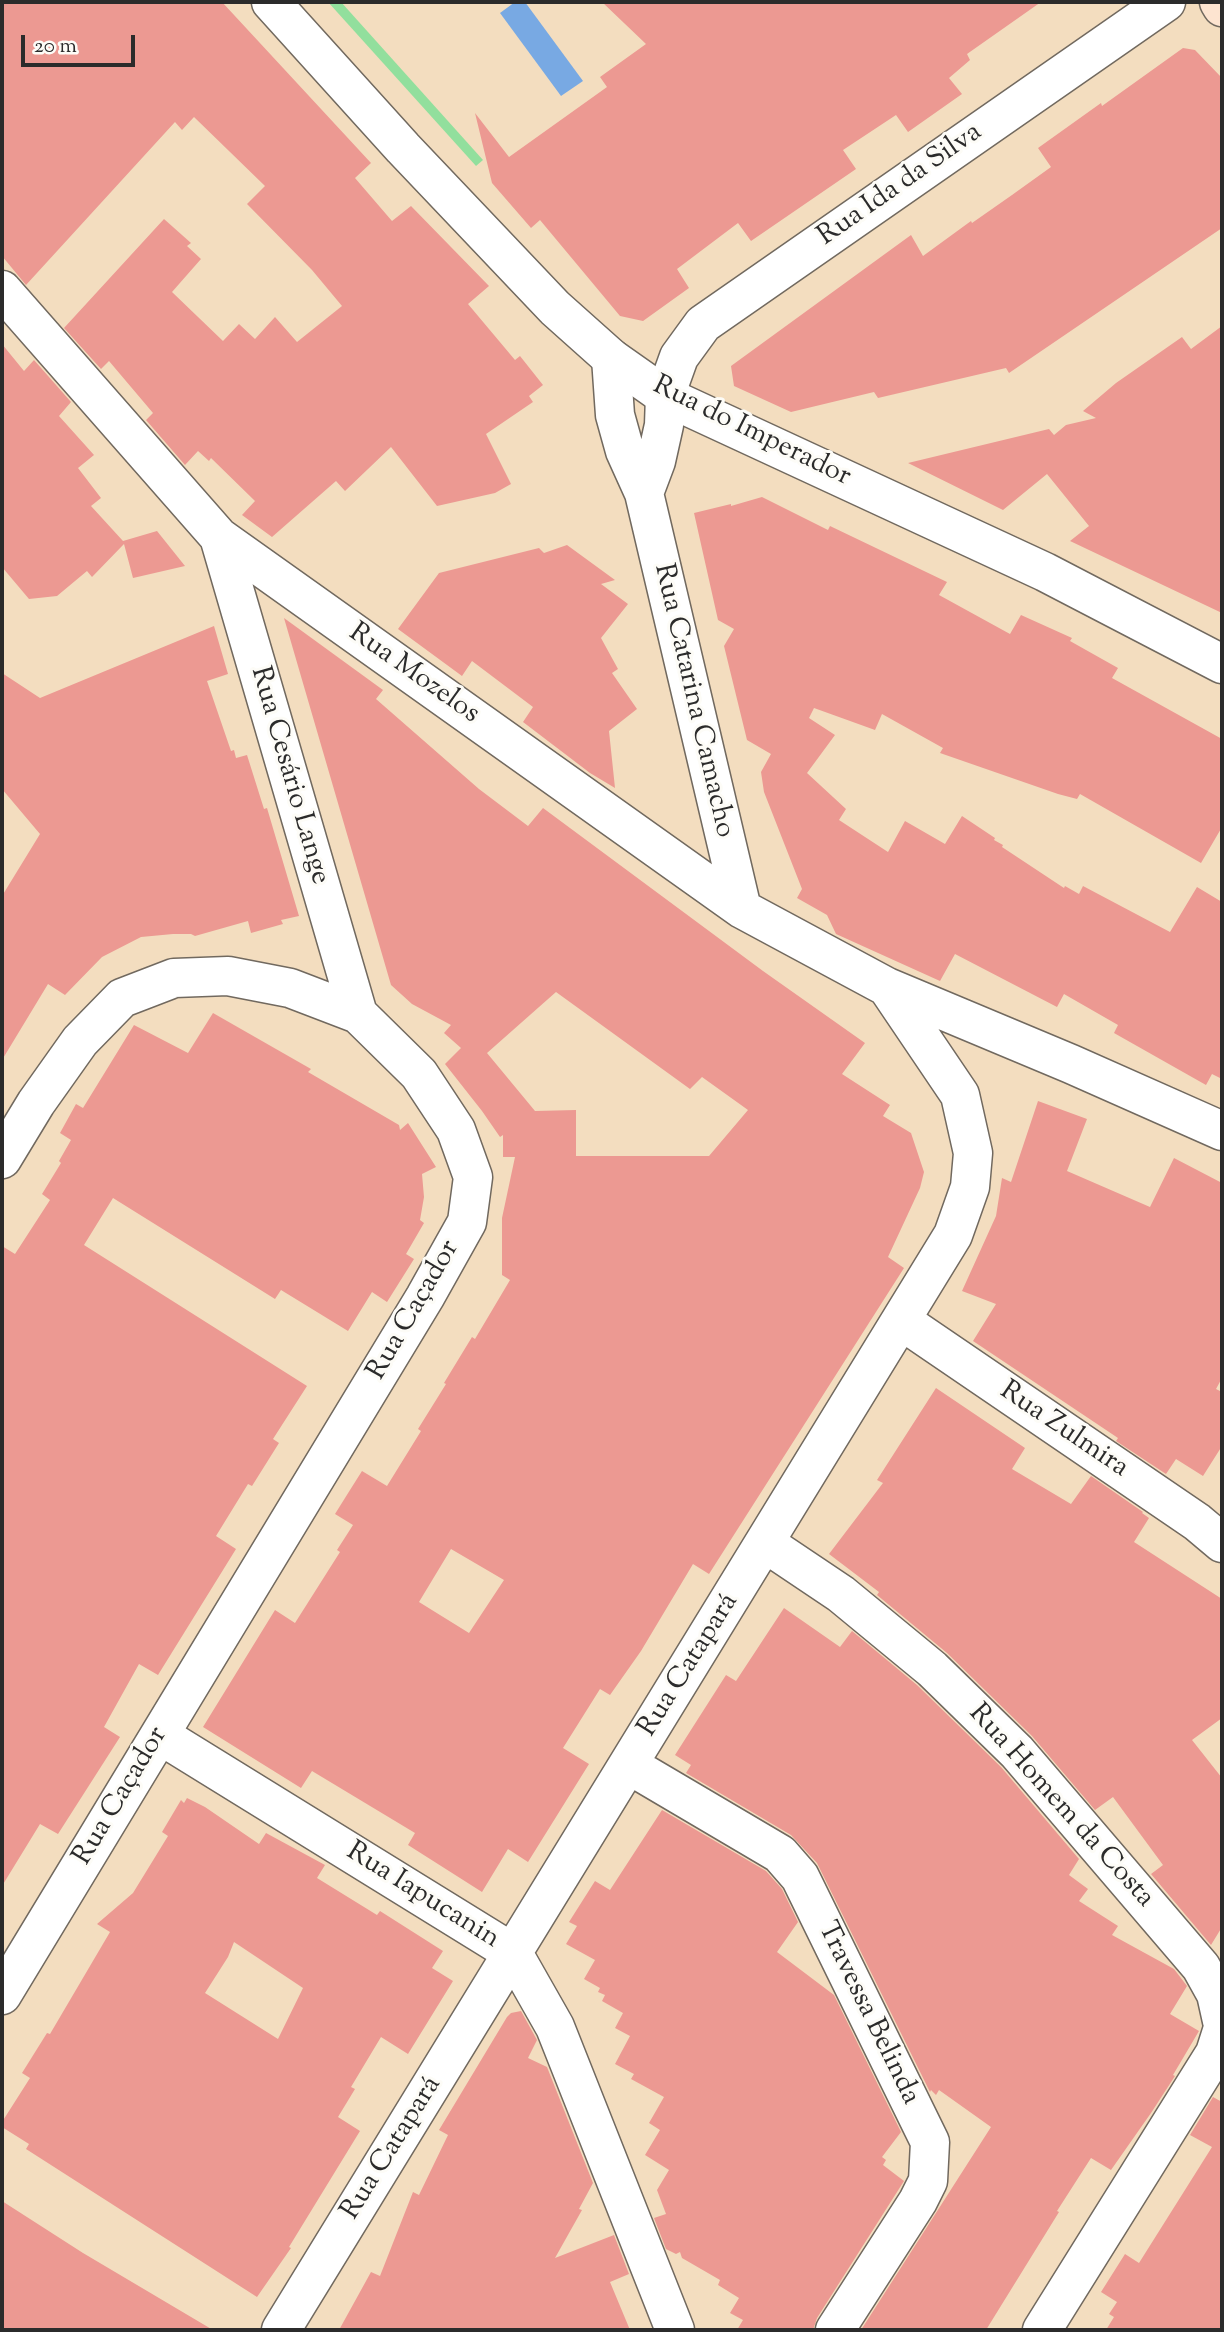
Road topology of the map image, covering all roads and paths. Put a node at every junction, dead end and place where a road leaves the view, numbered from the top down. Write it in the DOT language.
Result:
graph roads {
  1 [pos="271,2"];
  2 [pos="1166,2"];
  3 [pos="1219,2"];
  4 [pos="1222,7"];
  5 [pos="2,290"];
  6 [pos="611,358"];
  7 [pos="665,396"];
  8 [pos="644,493"];
  9 [pos="219,537"];
  10 [pos="1222,664"];
  11 [pos="742,909"];
  12 [pos="887,987"];
  13 [pos="358,1014"];
  14 [pos="1222,1131"];
  15 [pos="2,1159"];
  16 [pos="902,1321"];
  17 [pos="765,1543"];
  18 [pos="1222,1543"];
  19 [pos="160,1735"];
  20 [pos="629,1765"];
  21 [pos="513,1953"];
  22 [pos="2,1995"];
  23 [pos="1222,2021"];
  24 [pos="1222,2031"];
  25 [pos="281,2330"];
  26 [pos="675,2330"];
  27 [pos="835,2330"];
  28 [pos="1042,2330"];
  1 -- 6 [label="street, Rua do Imperador"];
  2 -- 7 [label="street, Rua Ida da Silva"];
  3 -- 4 [label="main road"];
  5 -- 9 [label="street, Rua Mozelos"];
  6 -- 7 [label="street, Rua do Imperador"];
  6 -- 8 [label="street, Rua Catarina Camacho"];
  7 -- 8 [label="street"];
  7 -- 10 [label="street, Rua do Imperador"];
  8 -- 11 [label="street, Rua Catarina Camacho"];
  9 -- 11 [label="street, Rua Mozelos"];
  9 -- 13 [label="street, Rua Cesário Lange"];
  11 -- 12 [label="street, Rua Mozelos"];
  12 -- 14 [label="street, Rua Mozelos"];
  12 -- 16 [label="street, Rua Catapará"];
  13 -- 15 [label="street, Rua Caçador"];
  13 -- 19 [label="street, Rua Caçador"];
  16 -- 17 [label="street, Rua Catapará"];
  16 -- 18 [label="street, Rua Zulmira"];
  17 -- 20 [label="street, Rua Catapará"];
  17 -- 23 [label="street, Rua Homem da Costa"];
  19 -- 21 [label="street, Rua Iapucanin"];
  19 -- 22 [label="street, Rua Caçador"];
  20 -- 21 [label="street, Rua Catapará"];
  20 -- 27 [label="street, Travessa Belinda"];
  21 -- 25 [label="street, Rua Catapará"];
  21 -- 26 [label="street, Rua Iapucanin"];
  24 -- 28 [label="street"];
}
